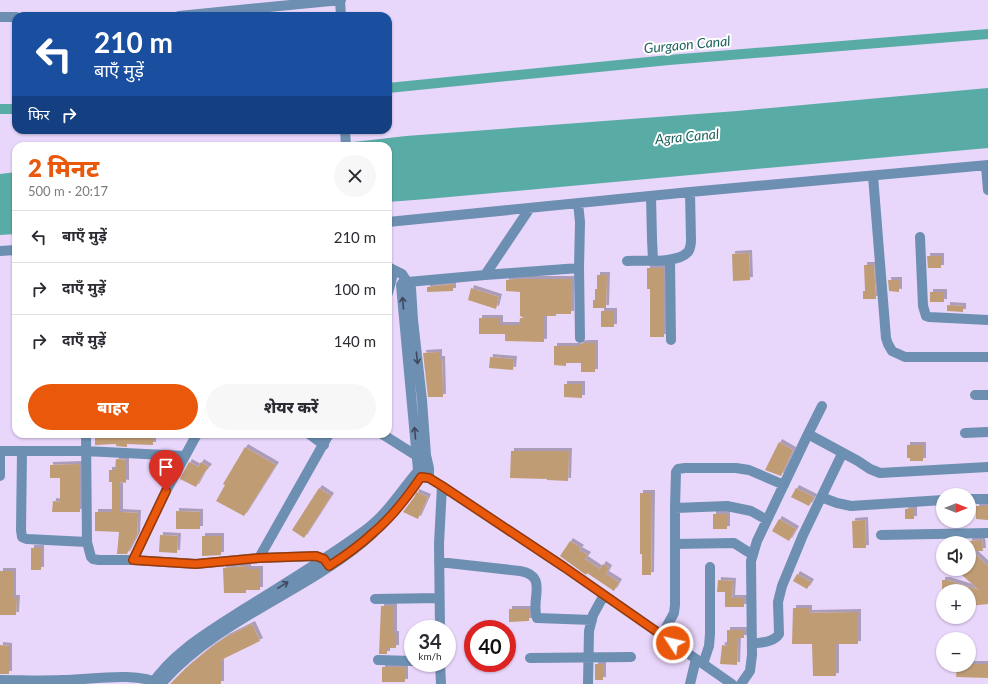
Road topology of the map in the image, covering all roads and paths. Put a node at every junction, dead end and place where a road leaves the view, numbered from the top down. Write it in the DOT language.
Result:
graph roads {
  1 [pos="340,0"];
  2 [pos="226,12"];
  3 [pos="341,12"];
  4 [pos="12,17"];
  5 [pos="0,18"];
  6 [pos="987,166"];
  7 [pos="873,176"];
  8 [pos="988,190"];
  9 [pos="690,192"];
  10 [pos="651,196"];
  11 [pos="578,203"];
  12 [pos="530,208"];
  13 [pos="392,222"];
  14 [pos="920,236"];
  15 [pos="12,250"];
  16 [pos="0,252"];
  17 [pos="653,260"];
  18 [pos="670,260"];
  19 [pos="627,261"];
  20 [pos="579,268"];
  21 [pos="392,269"];
  22 [pos="486,275"];
  23 [pos="406,280"];
  24 [pos="988,320"];
  25 [pos="580,338"];
  26 [pos="671,340"];
  27 [pos="988,357"];
  28 [pos="975,395"];
  29 [pos="988,395"];
  30 [pos="822,406"];
  31 [pos="965,432"];
  32 [pos="988,432"];
  33 [pos="808,434"];
  34 [pos="86,438"];
  35 [pos="195,438"];
  36 [pos="315,438"];
  37 [pos="327,438"];
  38 [pos="388,438"];
  39 [pos="324,445"];
  40 [pos="0,451"];
  41 [pos="22,451"];
  42 [pos="85,451"];
  43 [pos="842,454"];
  44 [pos="185,456"];
  45 [pos="417,456"];
  46 [pos="988,468"];
  47 [pos="425,471"];
  48 [pos="0,476"];
  49 [pos="784,485"];
  50 [pos="442,486"];
  51 [pos="821,497"];
  52 [pos="976,499"];
  53 [pos="988,499"];
  54 [pos="936,500"];
  55 [pos="675,508"];
  56 [pos="767,520"];
  57 [pos="988,533"];
  58 [pos="881,535"];
  59 [pos="87,542"];
  60 [pos="675,544"];
  61 [pos="753,555"];
  62 [pos="259,558"];
  63 [pos="133,560"];
  64 [pos="439,562"];
  65 [pos="327,563"];
  66 [pos="710,567"];
  67 [pos="604,595"];
  68 [pos="439,598"];
  69 [pos="375,599"];
  70 [pos="440,620"];
  71 [pos="592,620"];
  72 [pos="662,636"];
  73 [pos="752,644"];
  74 [pos="588,657"];
  75 [pos="631,657"];
  76 [pos="530,658"];
  77 [pos="378,660"];
  78 [pos="404,661"];
  79 [pos="699,661"];
  80 [pos="440,672"];
  81 [pos="0,680"];
  82 [pos="26,682"];
  83 [pos="60,682"];
  84 [pos="157,683"];
  85 [pos="441,684"];
  86 [pos="588,684"];
  87 [pos="690,684"];
  88 [pos="732,684"];
  89 [pos="741,684"];
  1 -- 2 [label="street"];
  1 -- 3 [label="street"];
  4 -- 5 [label="street"];
  6 -- 7 [label="street"];
  6 -- 8 [label="street"];
  7 -- 9 [label="street"];
  7 -- 27 [label="street"];
  9 -- 10 [label="street"];
  9 -- 18 [label="street"];
  10 -- 11 [label="street"];
  10 -- 17 [label="street"];
  11 -- 12 [label="street"];
  11 -- 20 [label="street"];
  12 -- 13 [label="street"];
  12 -- 22 [label="street"];
  14 -- 24 [label="street"];
  15 -- 16 [label="street"];
  17 -- 18 [label="street"];
  17 -- 19 [label="street"];
  18 -- 26 [label="street"];
  20 -- 22 [label="street"];
  20 -- 25 [label="street"];
  21 -- 23 [label="street"];
  22 -- 23 [label="street"];
  45 -- 23 [label="street, one-way"];
  23 -- 47 [label="street, one-way"];
  28 -- 29 [label="street"];
  30 -- 33 [label="street"];
  31 -- 32 [label="street"];
  33 -- 43 [label="street"];
  33 -- 49 [label="street"];
  34 -- 42 [label="street"];
  35 -- 44 [label="street"];
  36 -- 39 [label="street"];
  37 -- 39 [label="street"];
  38 -- 45 [label="street"];
  39 -- 62 [label="street"];
  40 -- 41 [label="street"];
  40 -- 48 [label="street"];
  41 -- 42 [label="street"];
  41 -- 59 [label="street"];
  42 -- 44 [label="street"];
  42 -- 59 [label="street"];
  43 -- 46 [label="street"];
  43 -- 51 [label="street"];
  44 -- 63 [label="street"];
  45 -- 47 [label="street"];
  47 -- 50 [label="street"];
  47 -- 65 [label="street"];
  49 -- 55 [label="street"];
  49 -- 56 [label="street"];
  50 -- 64 [label="street"];
  50 -- 67 [label="street"];
  51 -- 54 [label="street"];
  51 -- 73 [label="street"];
  52 -- 53 [label="street"];
  55 -- 56 [label="street"];
  55 -- 60 [label="street"];
  56 -- 61 [label="street"];
  57 -- 58 [label="street"];
  59 -- 63 [label="street"];
  60 -- 61 [label="street"];
  60 -- 72 [label="street"];
  61 -- 73 [label="street"];
  62 -- 63 [label="street"];
  62 -- 65 [label="street"];
  64 -- 68 [label="street"];
  64 -- 71 [label="street"];
  65 -- 84 [label="street"];
  66 -- 79 [label="street"];
  67 -- 71 [label="street"];
  67 -- 72 [label="street"];
  68 -- 69 [label="street"];
  68 -- 70 [label="street"];
  71 -- 74 [label="street"];
  72 -- 79 [label="street"];
  73 -- 89 [label="street"];
  74 -- 75 [label="street"];
  74 -- 76 [label="street"];
  74 -- 86 [label="street"];
  77 -- 78 [label="street"];
  79 -- 87 [label="street"];
  79 -- 88 [label="street"];
  80 -- 85 [label="street"];
  81 -- 82 [label="street"];
  82 -- 83 [label="street"];
  83 -- 84 [label="street"];
}
